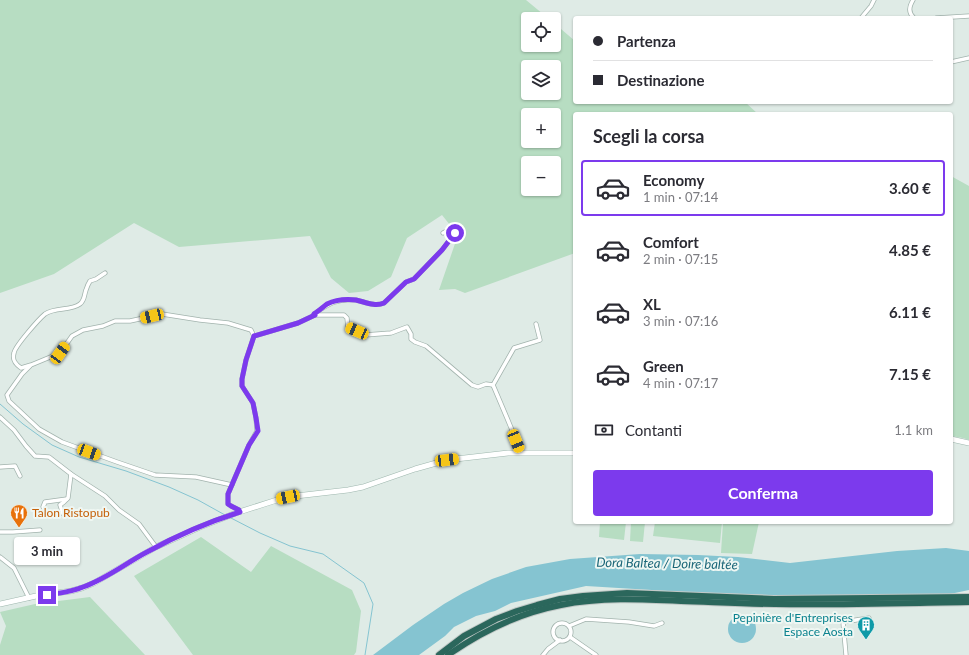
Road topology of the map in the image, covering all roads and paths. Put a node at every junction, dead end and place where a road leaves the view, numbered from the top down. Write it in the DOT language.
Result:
graph roads {
  1 [pos="874,0"];
  2 [pos="913,0"];
  3 [pos="863,16"];
  4 [pos="912,16"];
  5 [pos="969,16"];
  6 [pos="953,17"];
  7 [pos="969,58"];
  8 [pos="953,62"];
  9 [pos="443,233"];
  10 [pos="105,273"];
  11 [pos="315,315"];
  12 [pos="536,324"];
  13 [pos="254,336"];
  14 [pos="31,366"];
  15 [pos="493,385"];
  16 [pos="0,417"];
  17 [pos="953,440"];
  18 [pos="969,443"];
  19 [pos="521,452"];
  20 [pos="573,453"];
  21 [pos="0,467"];
  22 [pos="72,474"];
  23 [pos="20,476"];
  24 [pos="232,485"];
  25 [pos="68,498"];
  26 [pos="238,512"];
  27 [pos="63,514"];
  28 [pos="46,515"];
  29 [pos="40,530"];
  30 [pos="0,532"];
  31 [pos="156,547"];
  32 [pos="0,557"];
  33 [pos="969,597"];
  34 [pos="29,598"];
  35 [pos="969,602"];
  36 [pos="0,604"];
  37 [pos="869,618"];
  38 [pos="662,623"];
  39 [pos="569,626"];
  40 [pos="570,637"];
  41 [pos="560,640"];
  42 [pos="439,655"];
  43 [pos="448,655"];
  44 [pos="543,655"];
  45 [pos="596,655"];
  46 [pos="846,655"];
  1 -- 3 [label="street"];
  2 -- 4 [label="street"];
  5 -- 6 [label="street"];
  7 -- 8 [label="street"];
  9 -- 11 [label="street"];
  10 -- 14 [label="street"];
  11 -- 13 [label="street"];
  11 -- 15 [label="street"];
  12 -- 15 [label="street"];
  13 -- 14 [label="street"];
  13 -- 24 [label="street"];
  14 -- 24 [label="street"];
  15 -- 19 [label="street"];
  16 -- 22 [label="street"];
  17 -- 18 [label="main road"];
  19 -- 20 [label="main road"];
  19 -- 26 [label="main road"];
  21 -- 23 [label="street"];
  22 -- 25 [label="street"];
  22 -- 31 [label="street"];
  24 -- 26 [label="street"];
  25 -- 27 [label="street"];
  25 -- 28 [label="street"];
  26 -- 31 [label="main road"];
  29 -- 30 [label="street"];
  31 -- 34 [label="main road"];
  32 -- 34 [label="street"];
  33 -- 42 [label="highway"];
  34 -- 36 [label="main road"];
  35 -- 43 [label="highway"];
  37 -- 46 [label="street"];
  38 -- 39 [label="street"];
  39 -- 40 [label="street"];
  39 -- 41 [label="street"];
  40 -- 41 [label="street"];
  40 -- 45 [label="street"];
  41 -- 44 [label="street"];
}
